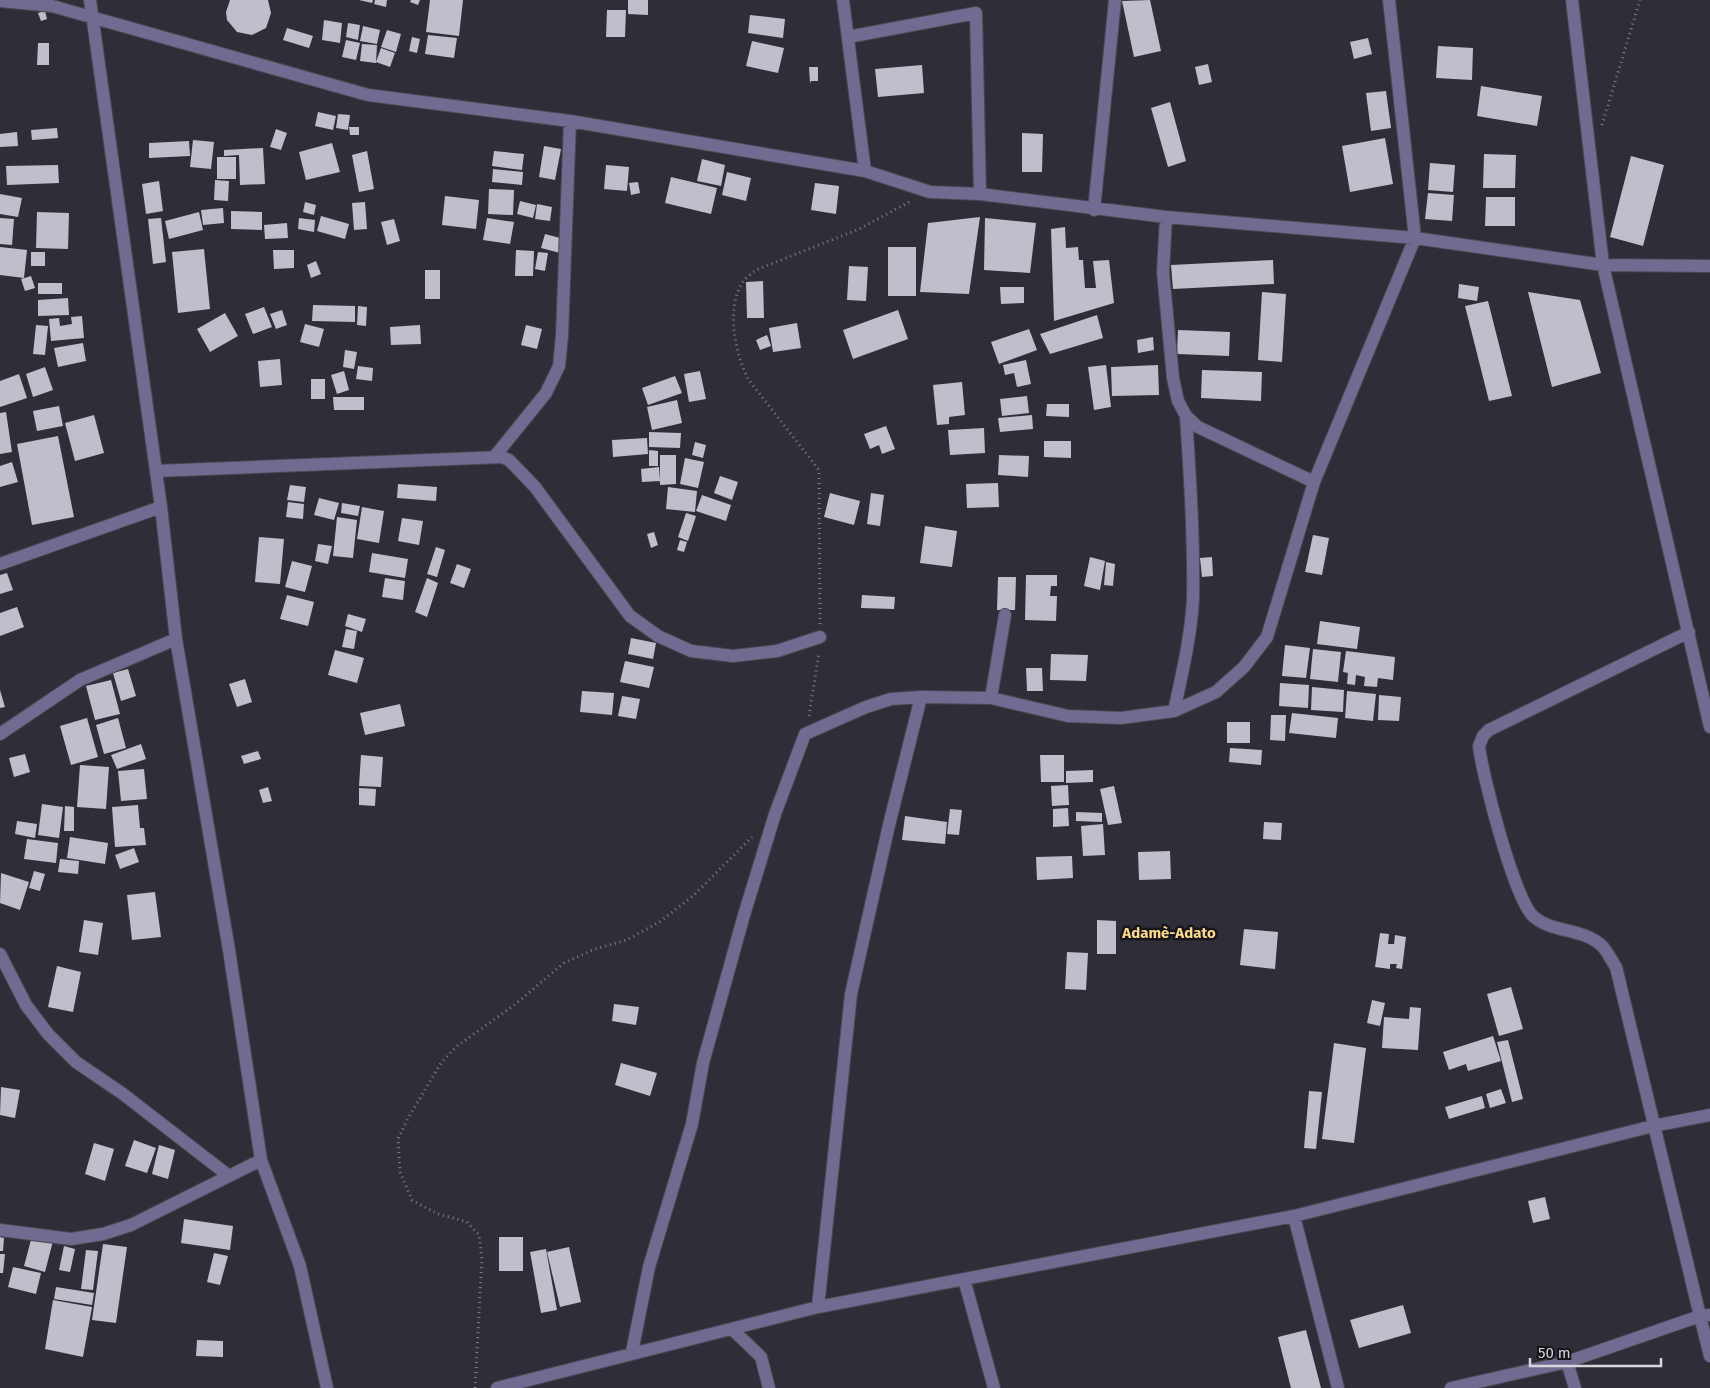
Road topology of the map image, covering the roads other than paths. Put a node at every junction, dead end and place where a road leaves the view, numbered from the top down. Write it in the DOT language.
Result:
graph roads {
  1 [pos="90,0"];
  2 [pos="842,0"];
  3 [pos="1115,0"];
  4 [pos="1389,0"];
  5 [pos="1572,0"];
  6 [pos="0,1"];
  7 [pos="92,18"];
  8 [pos="848,38"];
  9 [pos="570,121"];
  10 [pos="865,172"];
  11 [pos="980,194"];
  12 [pos="1094,210"];
  13 [pos="1166,217"];
  14 [pos="1415,238"];
  15 [pos="1603,265"];
  16 [pos="1710,266"];
  17 [pos="1186,416"];
  18 [pos="495,456"];
  19 [pos="156,471"];
  20 [pos="1314,482"];
  21 [pos="161,507"];
  22 [pos="0,564"];
  23 [pos="1005,615"];
  24 [pos="1689,632"];
  25 [pos="820,637"];
  26 [pos="176,639"];
  27 [pos="921,697"];
  28 [pos="991,698"];
  29 [pos="1174,711"];
  30 [pos="1710,727"];
  31 [pos="0,734"];
  32 [pos="0,954"];
  33 [pos="1710,1115"];
  34 [pos="1653,1126"];
  35 [pos="261,1160"];
  36 [pos="229,1176"];
  37 [pos="1294,1216"];
  38 [pos="0,1230"];
  39 [pos="964,1280"];
  40 [pos="818,1307"];
  41 [pos="1705,1315"];
  42 [pos="733,1330"];
  43 [pos="632,1352"];
  44 [pos="1710,1356"];
  45 [pos="1567,1362"];
  46 [pos="327,1388"];
  47 [pos="497,1388"];
  48 [pos="769,1388"];
  49 [pos="994,1388"];
  50 [pos="1338,1388"];
  51 [pos="1451,1388"];
  52 [pos="1575,1388"];
  1 -- 7 [label="street"];
  2 -- 8 [label="street"];
  3 -- 12 [label="street"];
  4 -- 14 [label="street"];
  5 -- 15 [label="street"];
  6 -- 7 [label="street"];
  7 -- 9 [label="street"];
  7 -- 19 [label="street"];
  8 -- 10 [label="street"];
  8 -- 11 [label="street"];
  9 -- 10 [label="street"];
  9 -- 18 [label="street"];
  10 -- 11 [label="street"];
  11 -- 12 [label="street"];
  12 -- 13 [label="street"];
  13 -- 14 [label="street"];
  13 -- 17 [label="street"];
  14 -- 15 [label="street"];
  14 -- 20 [label="street"];
  15 -- 16 [label="street"];
  15 -- 24 [label="street"];
  17 -- 20 [label="street"];
  17 -- 29 [label="street"];
  18 -- 19 [label="street"];
  18 -- 25 [label="street"];
  19 -- 21 [label="street"];
  20 -- 29 [label="street"];
  21 -- 22 [label="street"];
  21 -- 26 [label="street"];
  23 -- 28 [label="street"];
  24 -- 30 [label="street"];
  24 -- 34 [label="street"];
  26 -- 31 [label="street"];
  26 -- 35 [label="street"];
  27 -- 28 [label="street"];
  27 -- 40 [label="street"];
  27 -- 43 [label="street"];
  28 -- 29 [label="street"];
  32 -- 36 [label="street"];
  33 -- 34 [label="street"];
  34 -- 37 [label="street"];
  34 -- 41 [label="street"];
  35 -- 36 [label="street"];
  35 -- 46 [label="street"];
  36 -- 38 [label="street"];
  37 -- 39 [label="street"];
  37 -- 50 [label="street"];
  39 -- 40 [label="street"];
  39 -- 49 [label="street"];
  40 -- 42 [label="street"];
  41 -- 44 [label="street"];
  41 -- 45 [label="street"];
  42 -- 43 [label="street"];
  42 -- 48 [label="street"];
  43 -- 47 [label="street"];
  45 -- 51 [label="street"];
  45 -- 52 [label="street"];
}
